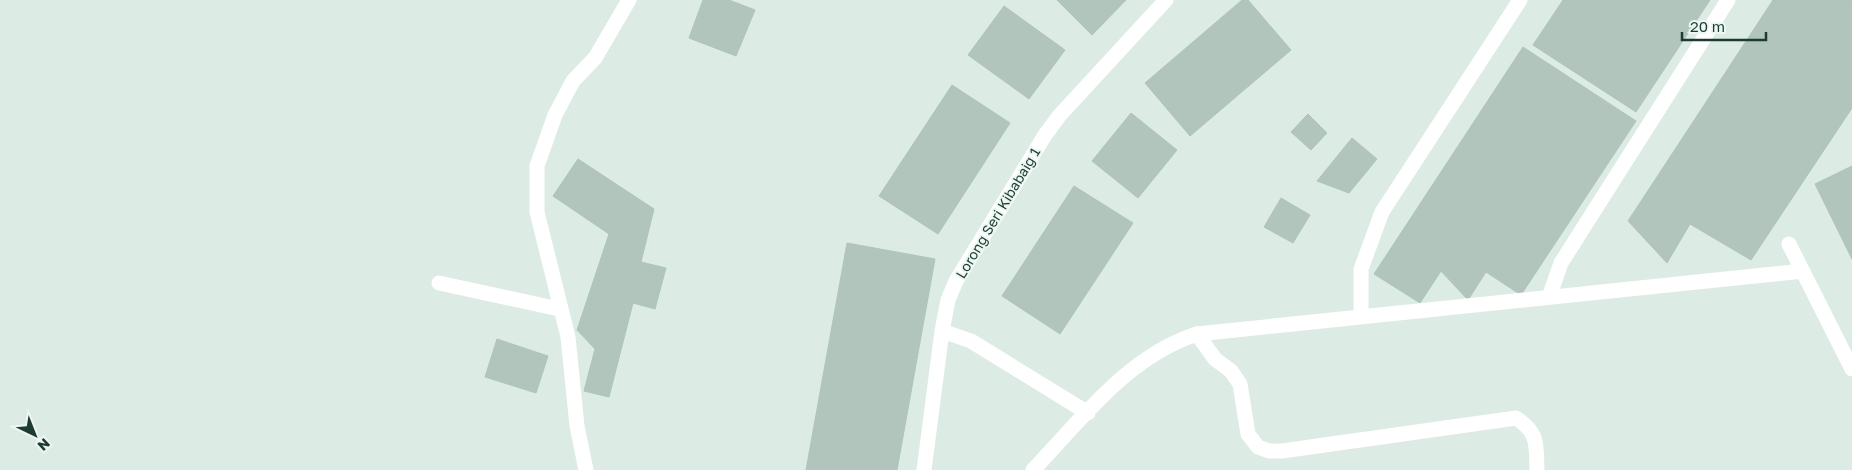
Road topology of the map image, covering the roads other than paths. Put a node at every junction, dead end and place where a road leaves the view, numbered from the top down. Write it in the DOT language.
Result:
graph roads {
  1 [pos="629,0"];
  2 [pos="1166,0"];
  3 [pos="1520,0"];
  4 [pos="1728,0"];
  5 [pos="1789,244"];
  6 [pos="1803,271"];
  7 [pos="439,283"];
  8 [pos="1549,297"];
  9 [pos="559,309"];
  10 [pos="1361,317"];
  11 [pos="942,331"];
  12 [pos="1197,334"];
  13 [pos="1852,368"];
  14 [pos="1088,413"];
  15 [pos="586,470"];
  16 [pos="924,470"];
  17 [pos="1033,470"];
  18 [pos="1537,470"];
  1 -- 9 [label="street"];
  2 -- 11 [label="street, Lorong Seri Kibabaig 1"];
  3 -- 10 [label="street"];
  4 -- 8 [label="street"];
  5 -- 6 [label="street"];
  6 -- 8 [label="street"];
  6 -- 13 [label="street"];
  7 -- 9 [label="street"];
  8 -- 10 [label="street"];
  9 -- 15 [label="street"];
  10 -- 12 [label="street"];
  11 -- 14 [label="street"];
  11 -- 16 [label="street, Lorong Seri Kibabaig 1"];
  12 -- 14 [label="street"];
  12 -- 18 [label="street"];
  14 -- 17 [label="street"];
}
